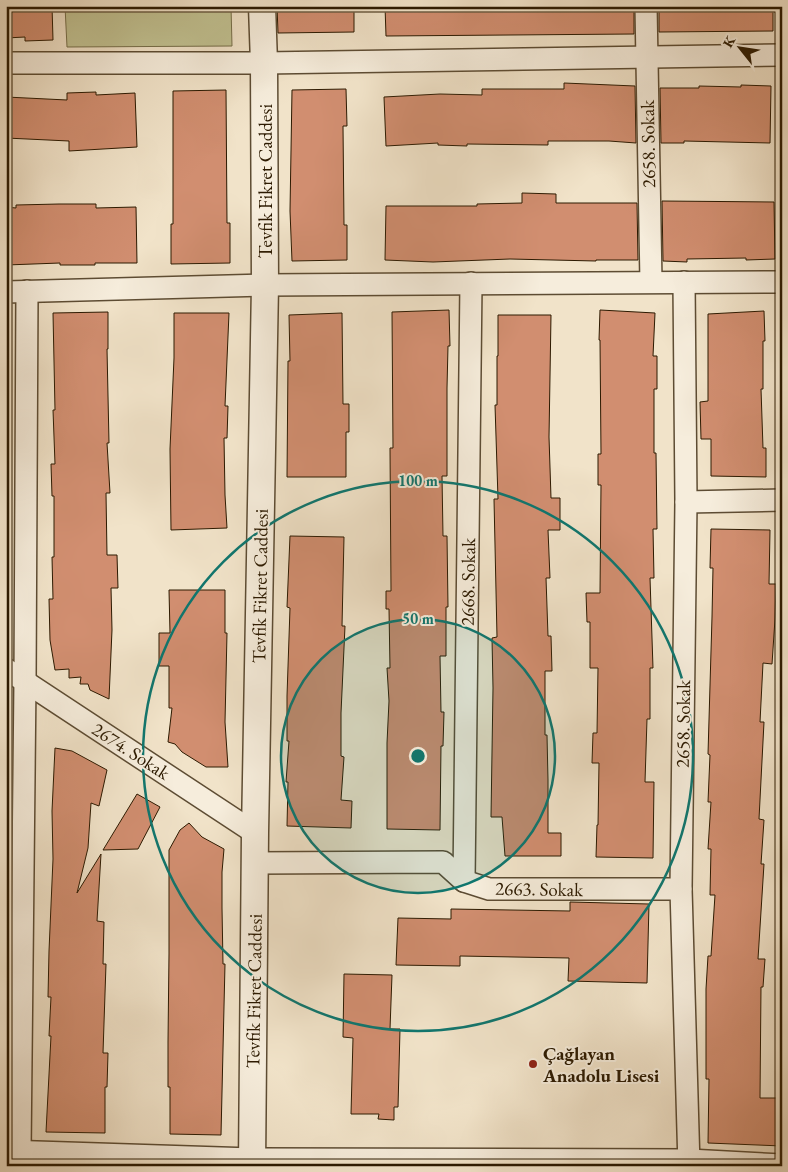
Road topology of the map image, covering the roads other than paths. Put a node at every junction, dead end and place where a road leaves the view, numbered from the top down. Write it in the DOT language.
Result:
graph roads {
  1 [pos="262,6"];
  2 [pos="646,6"];
  3 [pos="782,55"];
  4 [pos="646,56"];
  5 [pos="264,62"];
  6 [pos="6,63"];
  7 [pos="651,282"];
  8 [pos="684,282"];
  9 [pos="782,282"];
  10 [pos="471,283"];
  11 [pos="265,284"];
  12 [pos="16,291"];
  13 [pos="782,500"];
  14 [pos="686,502"];
  15 [pos="6,669"];
  16 [pos="25,681"];
  17 [pos="255,833"];
  18 [pos="255,863"];
  19 [pos="464,881"];
  20 [pos="681,889"];
  21 [pos="13,1151"];
  22 [pos="252,1162"];
  23 [pos="689,1163"];
  24 [pos="782,1165"];
  1 -- 5 [label="street, Tevfik Fikret Caddesi"];
  2 -- 4 [label="street, 2658. Sokak"];
  3 -- 4 [label="street"];
  4 -- 5 [label="street"];
  4 -- 7 [label="street, 2658. Sokak"];
  5 -- 6 [label="street"];
  5 -- 11 [label="street, Tevfik Fikret Caddesi"];
  7 -- 8 [label="street"];
  7 -- 10 [label="street"];
  8 -- 9 [label="street"];
  8 -- 14 [label="street, 2658. Sokak"];
  10 -- 11 [label="street"];
  10 -- 19 [label="street, 2668. Sokak"];
  11 -- 12 [label="street"];
  11 -- 17 [label="street, Tevfik Fikret Caddesi"];
  12 -- 16 [label="street"];
  13 -- 14 [label="street"];
  14 -- 20 [label="street, 2658. Sokak"];
  15 -- 16 [label="street, 2674. Sokak"];
  16 -- 17 [label="street, 2674. Sokak"];
  16 -- 21 [label="street"];
  17 -- 18 [label="street, Tevfik Fikret Caddesi"];
  18 -- 19 [label="street, 2663. Sokak"];
  18 -- 22 [label="street, Tevfik Fikret Caddesi"];
  19 -- 20 [label="street, 2663. Sokak"];
  20 -- 23 [label="street, 2658. Sokak"];
  21 -- 22 [label="street"];
  22 -- 23 [label="street"];
  23 -- 24 [label="street"];
}
